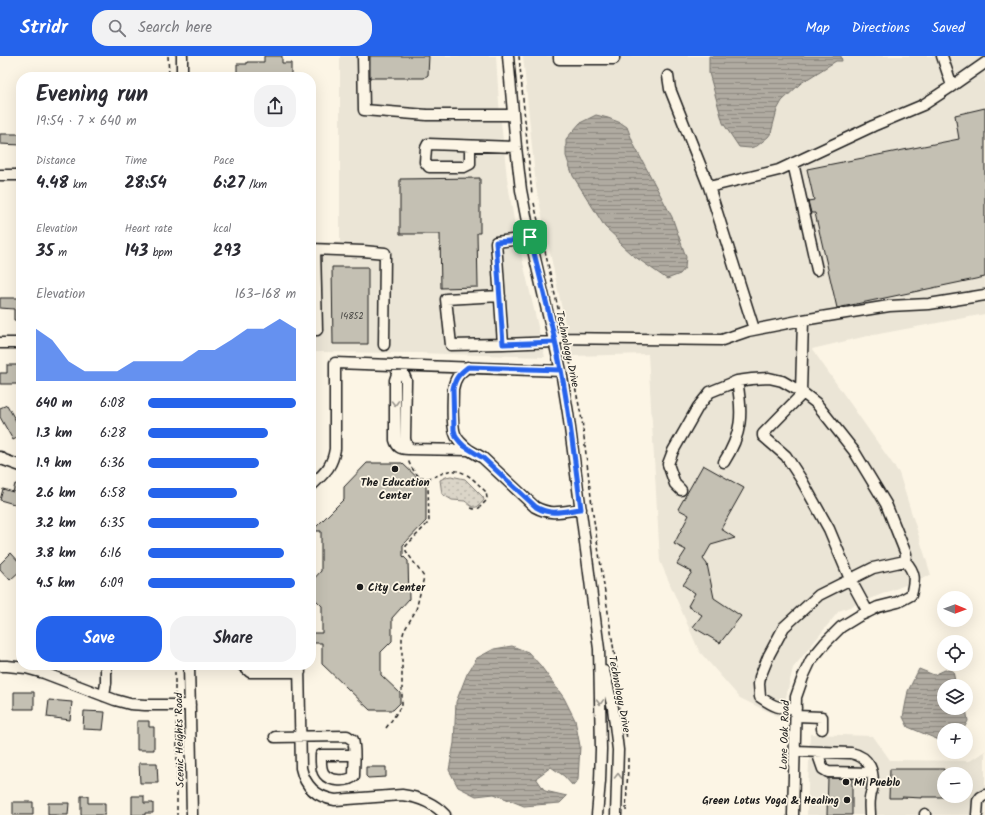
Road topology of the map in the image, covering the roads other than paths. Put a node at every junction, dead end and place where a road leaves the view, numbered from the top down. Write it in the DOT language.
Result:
graph roads {
  1 [pos="182,56"];
  2 [pos="363,56"];
  3 [pos="508,56"];
  4 [pos="559,56"];
  5 [pos="614,56"];
  6 [pos="942,56"];
  7 [pos="586,58"];
  8 [pos="985,64"];
  9 [pos="182,72"];
  10 [pos="668,76"];
  11 [pos="952,86"];
  12 [pos="513,115"];
  13 [pos="470,146"];
  14 [pos="516,147"];
  15 [pos="793,163"];
  16 [pos="0,175"];
  17 [pos="16,176"];
  18 [pos="709,187"];
  19 [pos="530,237"];
  20 [pos="316,249"];
  21 [pos="817,270"];
  22 [pos="500,296"];
  23 [pos="985,296"];
  24 [pos="316,310"];
  25 [pos="803,320"];
  26 [pos="754,329"];
  27 [pos="316,330"];
  28 [pos="555,340"];
  29 [pos="0,343"];
  30 [pos="16,343"];
  31 [pos="503,344"];
  32 [pos="384,345"];
  33 [pos="400,365"];
  34 [pos="468,367"];
  35 [pos="561,370"];
  36 [pos="737,381"];
  37 [pos="802,392"];
  38 [pos="469,450"];
  39 [pos="0,457"];
  40 [pos="724,462"];
  41 [pos="16,464"];
  42 [pos="316,481"];
  43 [pos="681,490"];
  44 [pos="581,509"];
  45 [pos="905,561"];
  46 [pos="850,579"];
  47 [pos="868,612"];
  48 [pos="599,649"];
  49 [pos="0,666"];
  50 [pos="16,667"];
  51 [pos="33,670"];
  52 [pos="106,670"];
  53 [pos="189,670"];
  54 [pos="248,670"];
  55 [pos="283,670"];
  56 [pos="300,670"];
  57 [pos="104,696"];
  58 [pos="190,705"];
  59 [pos="796,712"];
  60 [pos="822,729"];
  61 [pos="301,736"];
  62 [pos="275,737"];
  63 [pos="795,751"];
  64 [pos="817,752"];
  65 [pos="354,755"];
  66 [pos="872,774"];
  67 [pos="985,795"];
  68 [pos="432,805"];
  69 [pos="192,815"];
  70 [pos="435,815"];
  71 [pos="445,815"];
  72 [pos="597,815"];
  73 [pos="616,815"];
  74 [pos="794,815"];
  75 [pos="870,815"];
  76 [pos="977,815"];
  1 -- 9 [label="street"];
  2 -- 12 [label="street"];
  3 -- 12 [label="street, Technology Drive"];
  4 -- 7 [label="street"];
  5 -- 7 [label="street"];
  6 -- 11 [label="street"];
  8 -- 11 [label="street"];
  10 -- 18 [label="street"];
  11 -- 15 [label="street"];
  12 -- 14 [label="street, Technology Drive"];
  13 -- 13 [label="street"];
  13 -- 14 [label="street"];
  14 -- 19 [label="street, Technology Drive"];
  15 -- 18 [label="street"];
  15 -- 21 [label="street"];
  16 -- 17 [label="street"];
  18 -- 26 [label="street"];
  19 -- 22 [label="street"];
  19 -- 28 [label="street, Technology Drive"];
  20 -- 32 [label="street"];
  22 -- 31 [label="street"];
  22 -- 31 [label="street"];
  23 -- 25 [label="street"];
  24 -- 27 [label="street"];
  25 -- 26 [label="street"];
  25 -- 37 [label="street"];
  26 -- 28 [label="street"];
  28 -- 31 [label="street"];
  28 -- 35 [label="street, Technology Drive"];
  29 -- 30 [label="street"];
  33 -- 34 [label="street"];
  33 -- 38 [label="street, one-way"];
  33 -- 42 [label="street"];
  34 -- 35 [label="street"];
  34 -- 38 [label="street"];
  35 -- 44 [label="street, Technology Drive"];
  36 -- 37 [label="street"];
  36 -- 40 [label="street"];
  36 -- 43 [label="street"];
  37 -- 45 [label="street"];
  37 -- 46 [label="street"];
  38 -- 44 [label="street"];
  39 -- 41 [label="street"];
  44 -- 48 [label="street, Technology Drive"];
  45 -- 46 [label="street"];
  45 -- 47 [label="street, Lone Oak Road"];
  46 -- 47 [label="street"];
  46 -- 59 [label="street"];
  47 -- 59 [label="street, Lone Oak Road"];
  48 -- 72 [label="street, Technology Drive, one-way"];
  73 -- 48 [label="street, Technology Drive, one-way"];
  49 -- 50 [label="street"];
  51 -- 57 [label="street"];
  52 -- 57 [label="street"];
  53 -- 58 [label="street, Scenic Heights Road"];
  54 -- 55 [label="street"];
  56 -- 61 [label="street"];
  57 -- 58 [label="street"];
  58 -- 69 [label="street, Scenic Heights Road"];
  59 -- 60 [label="street"];
  59 -- 63 [label="street, Lone Oak Road"];
  61 -- 62 [label="street"];
  61 -- 65 [label="street"];
  61 -- 68 [label="street"];
  63 -- 64 [label="street"];
  63 -- 74 [label="street, Lone Oak Road"];
  64 -- 66 [label="street"];
  64 -- 66 [label="street"];
  66 -- 75 [label="street"];
  67 -- 76 [label="street"];
  68 -- 70 [label="street"];
  68 -- 71 [label="street"];
}
